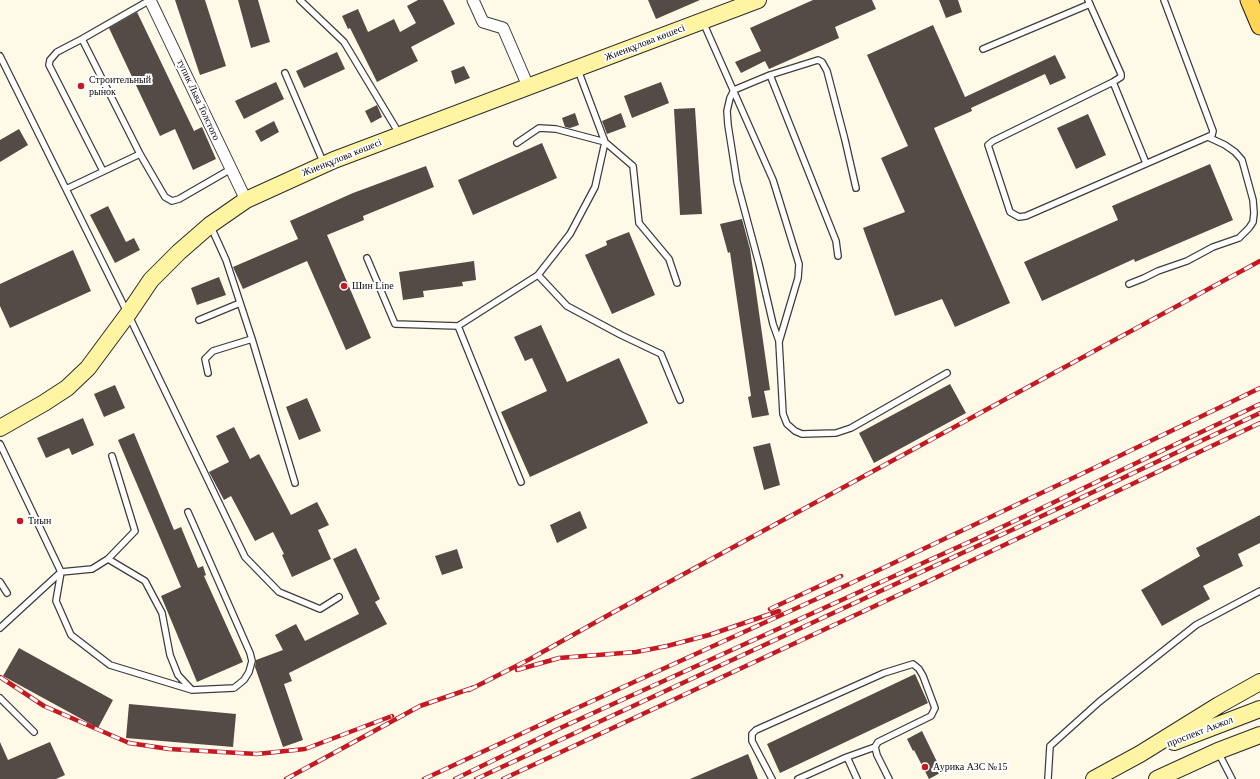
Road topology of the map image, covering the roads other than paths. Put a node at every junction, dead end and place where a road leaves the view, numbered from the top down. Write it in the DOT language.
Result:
graph roads {
  1 [pos="150,0"];
  2 [pos="300,0"];
  3 [pos="473,0"];
  4 [pos="758,0"];
  5 [pos="1164,0"];
  6 [pos="1249,0"];
  7 [pos="1089,2"];
  8 [pos="703,21"];
  9 [pos="1260,26"];
  10 [pos="82,39"];
  11 [pos="984,49"];
  12 [pos="0,56"];
  13 [pos="577,68"];
  14 [pos="285,73"];
  15 [pos="770,75"];
  16 [pos="1113,82"];
  17 [pos="528,86"];
  18 [pos="734,90"];
  19 [pos="400,135"];
  20 [pos="1208,137"];
  21 [pos="605,142"];
  22 [pos="517,143"];
  23 [pos="140,154"];
  24 [pos="1146,163"];
  25 [pos="324,164"];
  26 [pos="231,169"];
  27 [pos="103,171"];
  28 [pos="856,188"];
  29 [pos="66,189"];
  30 [pos="246,200"];
  31 [pos="210,225"];
  32 [pos="838,256"];
  33 [pos="367,258"];
  34 [pos="538,275"];
  35 [pos="676,283"];
  36 [pos="1128,284"];
  37 [pos="240,303"];
  38 [pos="128,314"];
  39 [pos="199,320"];
  40 [pos="458,326"];
  41 [pos="252,340"];
  42 [pos="779,342"];
  43 [pos="208,373"];
  44 [pos="947,373"];
  45 [pos="680,400"];
  46 [pos="0,428"];
  47 [pos="0,444"];
  48 [pos="112,456"];
  49 [pos="521,482"];
  50 [pos="295,483"];
  51 [pos="188,512"];
  52 [pos="108,559"];
  53 [pos="61,572"];
  54 [pos="0,582"];
  55 [pos="1260,590"];
  56 [pos="7,593"];
  57 [pos="339,597"];
  58 [pos="0,628"];
  59 [pos="1260,682"];
  60 [pos="192,690"];
  61 [pos="0,698"];
  62 [pos="1260,709"];
  63 [pos="34,732"];
  64 [pos="1260,735"];
  65 [pos="875,747"];
  66 [pos="1218,751"];
  67 [pos="1140,754"];
  68 [pos="847,757"];
  69 [pos="772,779"];
  70 [pos="798,779"];
  71 [pos="857,779"];
  72 [pos="889,779"];
  73 [pos="1048,779"];
  74 [pos="1094,779"];
  75 [pos="1158,779"];
  76 [pos="1232,779"];
  1 -- 10 [label="lane"];
  1 -- 26 [label="street, тупик Льва Толстого"];
  2 -- 19 [label="lane"];
  3 -- 17 [label="street"];
  4 -- 8 [label="street, Жиенқұлова көшесі"];
  5 -- 20 [label="lane"];
  6 -- 9 [label="main road"];
  7 -- 11 [label="lane"];
  7 -- 16 [label="lane"];
  8 -- 13 [label="street, Жиенқұлова көшесі"];
  8 -- 18 [label="lane"];
  10 -- 23 [label="lane"];
  10 -- 27 [label="lane"];
  12 -- 29 [label="lane"];
  13 -- 17 [label="street, Жиенқұлова көшесі"];
  13 -- 21 [label="lane"];
  14 -- 25 [label="lane"];
  15 -- 18 [label="lane"];
  15 -- 28 [label="lane"];
  15 -- 32 [label="lane"];
  16 -- 24 [label="lane"];
  16 -- 24 [label="lane"];
  17 -- 19 [label="street, Жиенқұлова көшесі"];
  18 -- 42 [label="lane"];
  18 -- 42 [label="lane"];
  19 -- 25 [label="street, Жиенқұлова көшесі"];
  20 -- 24 [label="lane"];
  20 -- 36 [label="lane"];
  21 -- 22 [label="lane"];
  21 -- 34 [label="lane"];
  21 -- 35 [label="lane"];
  23 -- 26 [label="lane"];
  23 -- 27 [label="lane"];
  25 -- 30 [label="street, Жиенқұлова көшесі"];
  26 -- 30 [label="street, тупик Льва Толстого"];
  27 -- 29 [label="lane"];
  29 -- 38 [label="lane"];
  30 -- 31 [label="street, Жиенқұлова көшесі"];
  31 -- 37 [label="lane"];
  31 -- 38 [label="street, Жиенқұлова көшесі"];
  33 -- 40 [label="lane"];
  34 -- 40 [label="lane"];
  34 -- 45 [label="lane"];
  37 -- 39 [label="lane"];
  37 -- 41 [label="lane"];
  38 -- 46 [label="street, Жиенқұлова көшесі"];
  38 -- 57 [label="lane"];
  40 -- 49 [label="lane"];
  41 -- 43 [label="lane"];
  41 -- 50 [label="lane"];
  42 -- 44 [label="lane"];
  47 -- 53 [label="lane"];
  48 -- 52 [label="lane"];
  51 -- 60 [label="lane"];
  52 -- 53 [label="lane"];
  52 -- 60 [label="lane"];
  53 -- 58 [label="lane"];
  53 -- 60 [label="lane"];
  54 -- 56 [label="lane"];
  55 -- 73 [label="lane"];
  59 -- 67 [label="street"];
  61 -- 63 [label="lane"];
  62 -- 67 [label="street, проспект Акжол"];
  64 -- 66 [label="street"];
  65 -- 68 [label="lane"];
  65 -- 69 [label="lane"];
  65 -- 72 [label="lane"];
  66 -- 75 [label="street"];
  66 -- 76 [label="lane"];
  67 -- 74 [label="street"];
  68 -- 70 [label="lane"];
  68 -- 71 [label="lane"];
}
